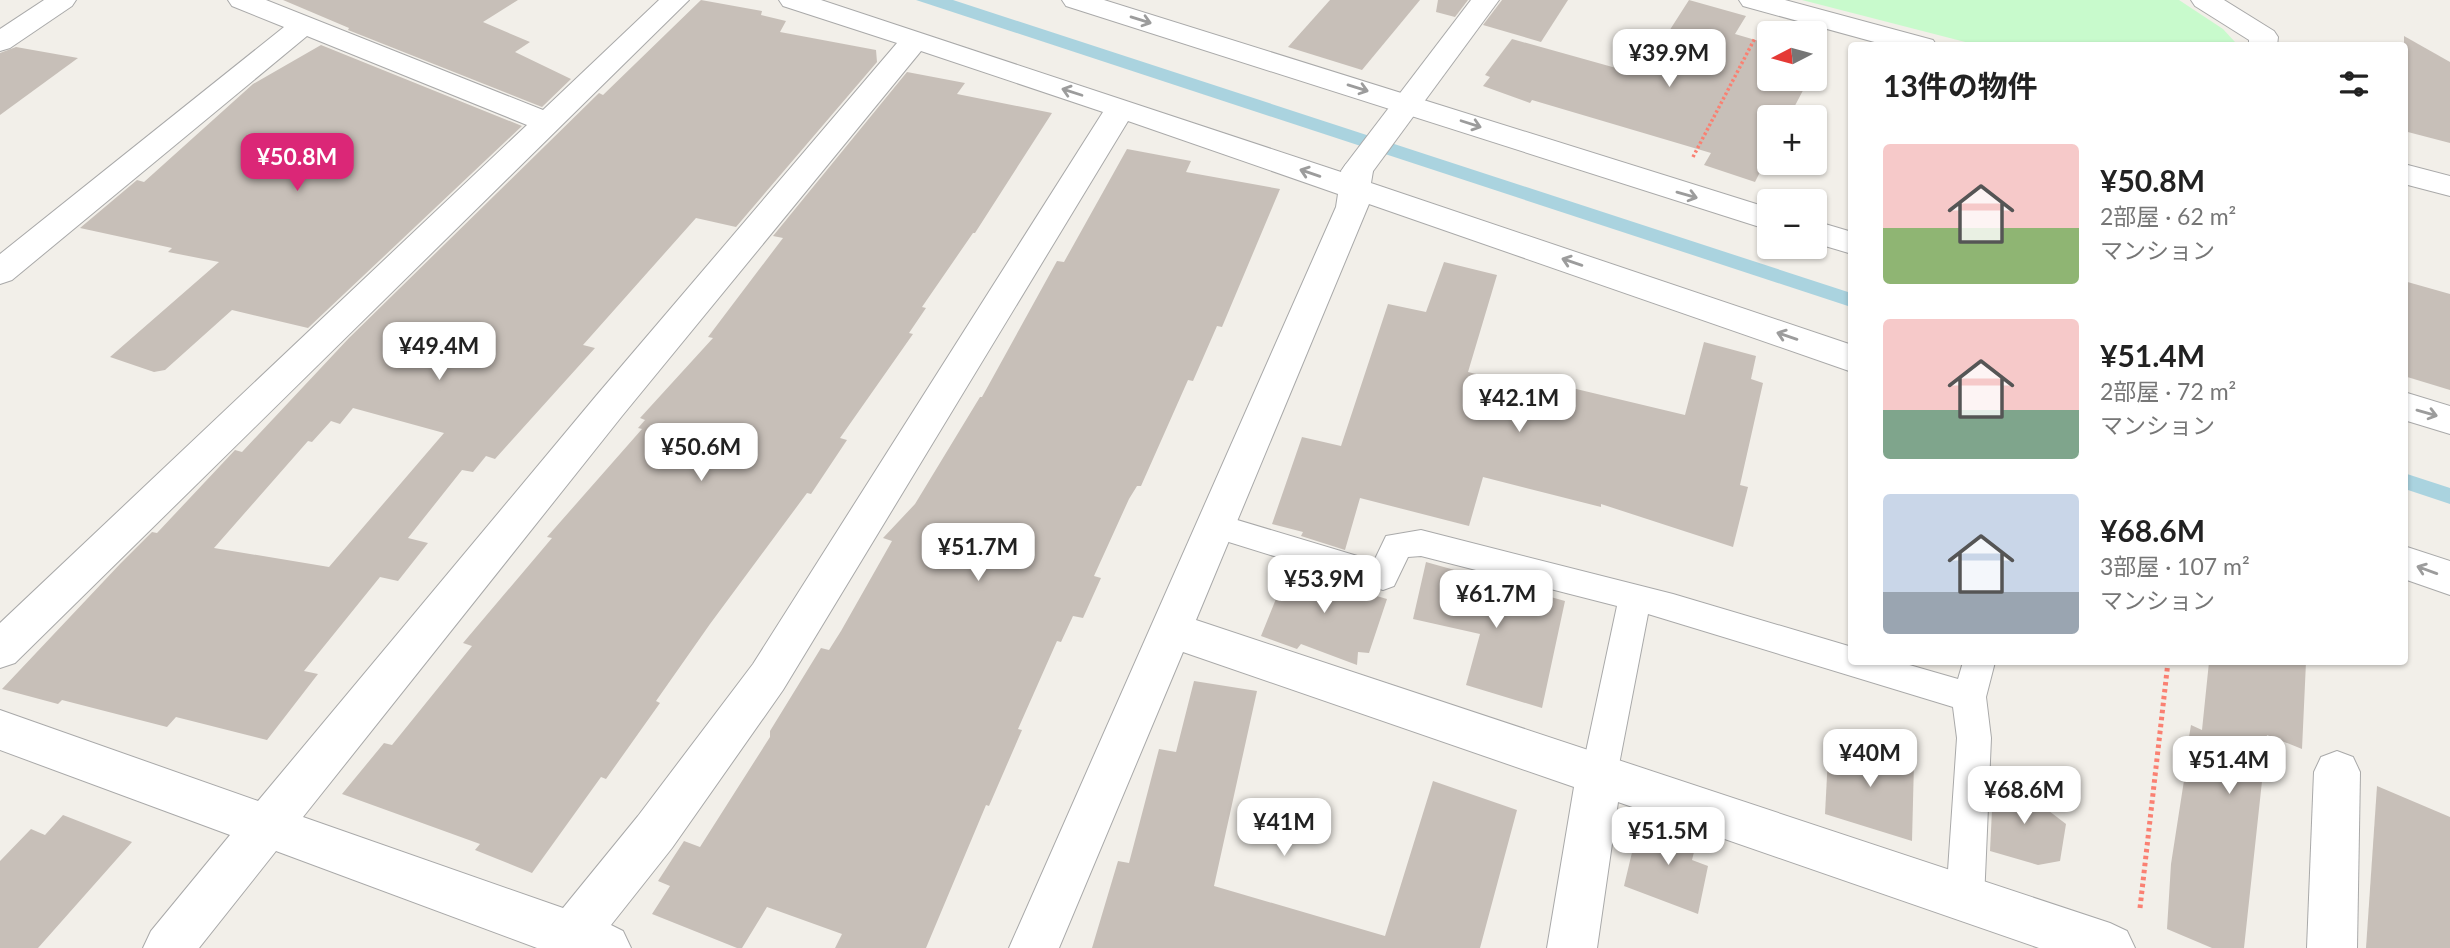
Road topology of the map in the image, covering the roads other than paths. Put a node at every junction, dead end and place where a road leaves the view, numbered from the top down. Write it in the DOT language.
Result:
graph roads {
  1 [pos="62,0"];
  2 [pos="242,0"];
  3 [pos="675,0"];
  4 [pos="793,0"];
  5 [pos="1076,0"];
  6 [pos="1485,0"];
  7 [pos="2205,0"];
  8 [pos="1763,3"];
  9 [pos="304,25"];
  10 [pos="914,41"];
  11 [pos="0,42"];
  12 [pos="1908,42"];
  13 [pos="2263,42"];
  14 [pos="1121,108"];
  15 [pos="1400,112"];
  16 [pos="548,123"];
  17 [pos="2408,175"];
  18 [pos="1356,179"];
  19 [pos="2450,186"];
  20 [pos="1757,215"];
  21 [pos="1827,236"];
  22 [pos="1848,242"];
  23 [pos="0,272"];
  24 [pos="1848,358"];
  25 [pos="2408,407"];
  26 [pos="2450,420"];
  27 [pos="1214,525"];
  28 [pos="2408,563"];
  29 [pos="2450,578"];
  30 [pos="1635,599"];
  31 [pos="1169,629"];
  32 [pos="0,650"];
  33 [pos="1848,660"];
  34 [pos="1865,665"];
  35 [pos="1978,665"];
  36 [pos="1969,697"];
  37 [pos="0,730"];
  38 [pos="2337,772"];
  39 [pos="1599,775"];
  40 [pos="270,825"];
  41 [pos="1965,900"];
  42 [pos="2124,934"];
  43 [pos="580,944"];
  44 [pos="168,948"];
  45 [pos="1034,948"];
  46 [pos="1572,948"];
  47 [pos="2332,948"];
  1 -- 11 [label="street"];
  2 -- 9 [label="street"];
  3 -- 16 [label="street"];
  4 -- 10 [label="street"];
  5 -- 15 [label="street, one-way"];
  6 -- 15 [label="street"];
  7 -- 13 [label="street"];
  8 -- 12 [label="street"];
  9 -- 16 [label="street"];
  9 -- 23 [label="street"];
  14 -- 10 [label="street, one-way"];
  10 -- 40 [label="street"];
  18 -- 14 [label="street, one-way"];
  14 -- 43 [label="street"];
  15 -- 18 [label="street"];
  15 -- 20 [label="street, one-way"];
  16 -- 32 [label="street"];
  17 -- 19 [label="street"];
  24 -- 18 [label="street, one-way"];
  18 -- 27 [label="street"];
  21 -- 22 [label="street"];
  25 -- 26 [label="street, one-way"];
  27 -- 30 [label="lane"];
  27 -- 31 [label="street"];
  29 -- 28 [label="street, one-way"];
  30 -- 33 [label="lane"];
  30 -- 39 [label="lane"];
  31 -- 39 [label="street"];
  31 -- 45 [label="street"];
  34 -- 36 [label="lane"];
  35 -- 36 [label="lane"];
  36 -- 41 [label="lane"];
  37 -- 40 [label="street"];
  38 -- 47 [label="street"];
  39 -- 41 [label="street"];
  39 -- 46 [label="street"];
  40 -- 43 [label="street"];
  40 -- 44 [label="street"];
  41 -- 42 [label="street"];
}
